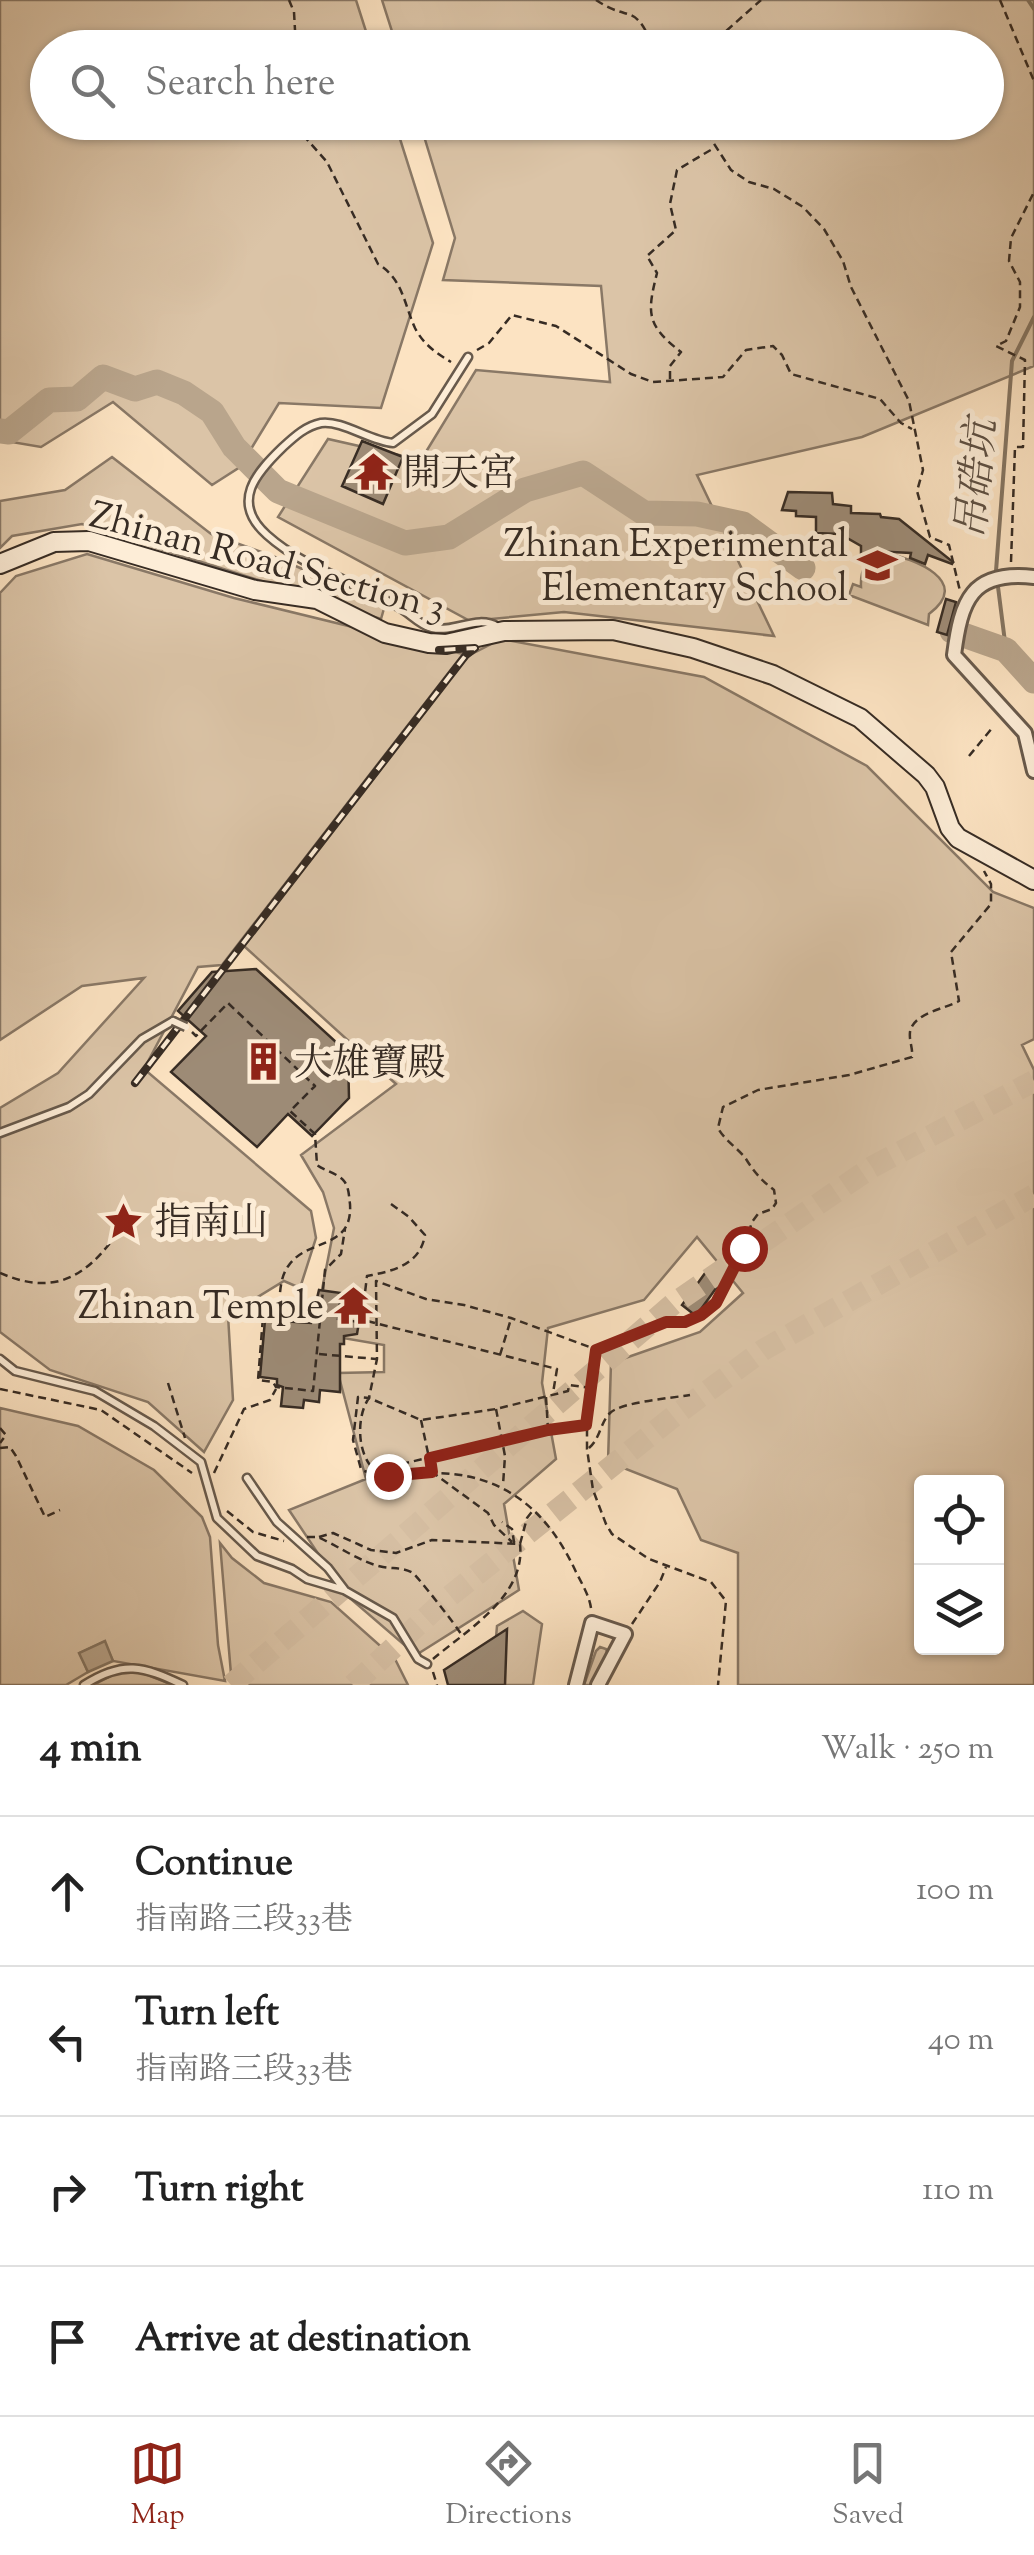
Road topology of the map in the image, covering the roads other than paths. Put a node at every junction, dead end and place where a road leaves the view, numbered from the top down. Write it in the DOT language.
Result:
graph roads {
  1 [pos="468,356"];
  2 [pos="0,564"];
  3 [pos="1034,577"];
  4 [pos="504,632"];
  5 [pos="1034,771"];
  6 [pos="1034,880"];
  7 [pos="186,1027"];
  8 [pos="0,1133"];
  9 [pos="0,1359"];
  10 [pos="248,1478"];
  11 [pos="344,1590"];
  12 [pos="427,1664"];
  13 [pos="84,1685"];
  14 [pos="183,1685"];
  15 [pos="576,1685"];
  16 [pos="598,1685"];
  1 -- 4 [label="lane"];
  2 -- 4 [label="street, Zhinan Road Section 3"];
  3 -- 5 [label="street"];
  4 -- 6 [label="street, Zhinan Road Section 3"];
  7 -- 8 [label="lane, bridge"];
  9 -- 11 [label="lane"];
  10 -- 11 [label="lane"];
  11 -- 12 [label="lane"];
  13 -- 14 [label="lane"];
  15 -- 16 [label="street"];
}
